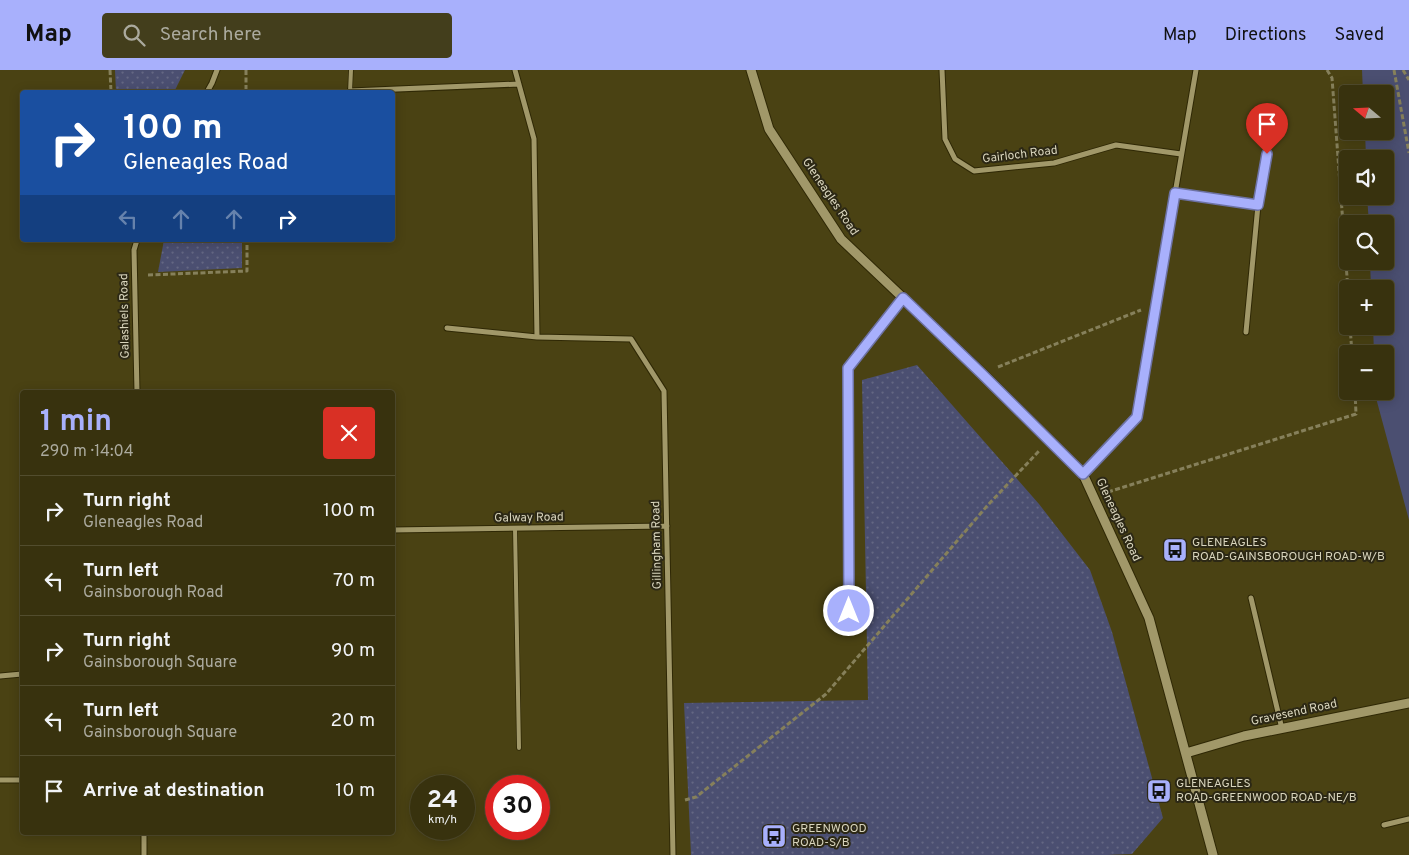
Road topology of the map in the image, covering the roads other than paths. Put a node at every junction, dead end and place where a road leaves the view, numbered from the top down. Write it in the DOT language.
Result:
graph roads {
  1 [pos="217,70"];
  2 [pos="351,70"];
  3 [pos="515,70"];
  4 [pos="751,70"];
  5 [pos="942,70"];
  6 [pos="1196,70"];
  7 [pos="519,84"];
  8 [pos="209,90"];
  9 [pos="350,90"];
  10 [pos="392,90"];
  11 [pos="1181,154"];
  12 [pos="1267,154"];
  13 [pos="1175,193"];
  14 [pos="1258,205"];
  15 [pos="136,242"];
  16 [pos="903,298"];
  17 [pos="447,328"];
  18 [pos="1246,332"];
  19 [pos="536,337"];
  20 [pos="136,390"];
  21 [pos="1083,474"];
  22 [pos="667,526"];
  23 [pos="515,528"];
  24 [pos="395,530"];
  25 [pos="1251,598"];
  26 [pos="849,611"];
  27 [pos="20,674"];
  28 [pos="0,676"];
  29 [pos="1409,702"];
  30 [pos="1282,729"];
  31 [pos="519,748"];
  32 [pos="1186,753"];
  33 [pos="0,780"];
  34 [pos="20,780"];
  35 [pos="1409,819"];
  36 [pos="1384,825"];
  37 [pos="144,835"];
  38 [pos="144,855"];
  39 [pos="673,855"];
  40 [pos="1213,855"];
  1 -- 8 [label="street"];
  2 -- 9 [label="lane"];
  3 -- 7 [label="street"];
  4 -- 16 [label="street, Gleneagles Road"];
  5 -- 11 [label="street, Gairloch Road"];
  6 -- 11 [label="street"];
  7 -- 10 [label="street"];
  7 -- 19 [label="street"];
  11 -- 13 [label="street"];
  12 -- 14 [label="street"];
  13 -- 14 [label="street"];
  13 -- 21 [label="street"];
  14 -- 18 [label="street"];
  15 -- 20 [label="street, Galashiels Road"];
  16 -- 21 [label="street, Gleneagles Road"];
  16 -- 26 [label="street"];
  17 -- 19 [label="street, Gillingham Road"];
  19 -- 22 [label="street, Gillingham Road"];
  21 -- 32 [label="street, Gleneagles Road"];
  22 -- 23 [label="street, Galway Road"];
  22 -- 39 [label="street, Gillingham Road"];
  23 -- 24 [label="street, Galway Road"];
  23 -- 31 [label="lane"];
  25 -- 30 [label="street"];
  27 -- 28 [label="street"];
  29 -- 30 [label="street, Gravesend Road"];
  30 -- 32 [label="street, Gravesend Road"];
  32 -- 40 [label="street, Gleneagles Road"];
  33 -- 34 [label="street"];
  35 -- 36 [label="street"];
  37 -- 38 [label="street"];
}
